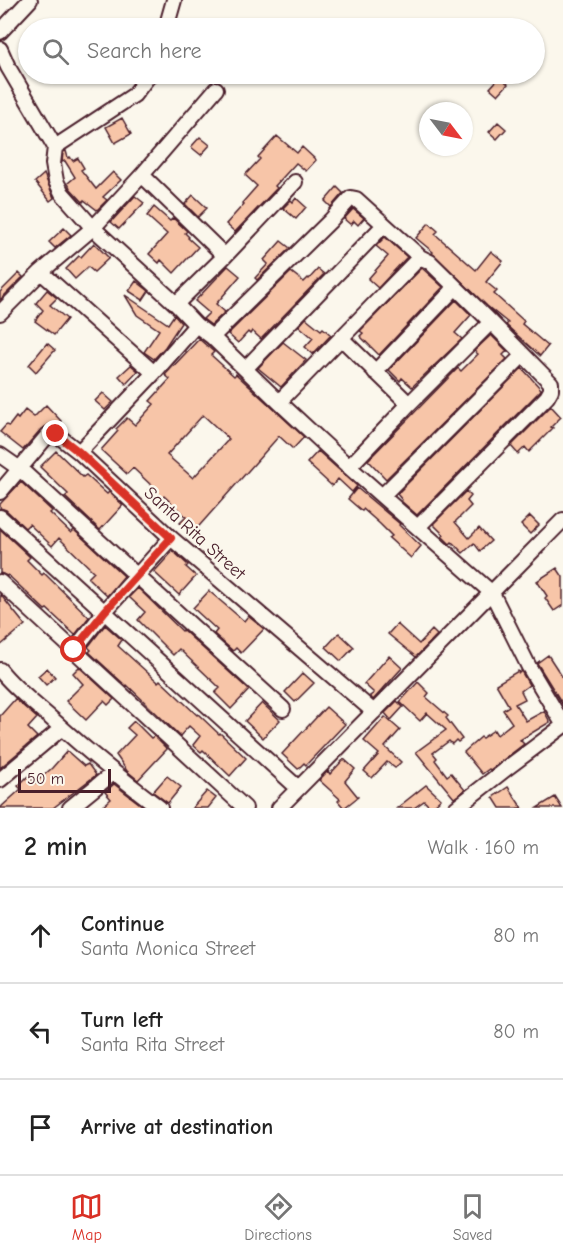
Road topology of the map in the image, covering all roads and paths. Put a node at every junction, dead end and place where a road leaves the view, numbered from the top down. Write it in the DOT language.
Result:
graph roads {
  1 [pos="30,0"];
  2 [pos="174,0"];
  3 [pos="169,18"];
  4 [pos="0,32"];
  5 [pos="0,49"];
  6 [pos="142,84"];
  7 [pos="216,88"];
  8 [pos="55,147"];
  9 [pos="142,175"];
  10 [pos="295,182"];
  11 [pos="384,225"];
  12 [pos="93,228"];
  13 [pos="225,256"];
  14 [pos="420,257"];
  15 [pos="41,272"];
  16 [pos="455,288"];
  17 [pos="176,304"];
  18 [pos="0,313"];
  19 [pos="492,322"];
  20 [pos="196,325"];
  21 [pos="212,337"];
  22 [pos="342,339"];
  23 [pos="523,356"];
  24 [pos="245,369"];
  25 [pos="375,372"];
  26 [pos="154,373"];
  27 [pos="279,402"];
  28 [pos="409,404"];
  29 [pos="79,452"];
  30 [pos="0,455"];
  31 [pos="349,467"];
  32 [pos="20,469"];
  33 [pos="0,492"];
  34 [pos="382,496"];
  35 [pos="0,518"];
  36 [pos="563,520"];
  37 [pos="418,527"];
  38 [pos="171,538"];
  39 [pos="137,576"];
  40 [pos="0,582"];
  41 [pos="492,593"];
  42 [pos="105,611"];
  43 [pos="74,650"];
  44 [pos="0,669"];
  45 [pos="11,683"];
  46 [pos="0,692"];
  47 [pos="283,709"];
  48 [pos="374,712"];
  49 [pos="563,725"];
  50 [pos="62,728"];
  51 [pos="113,773"];
  52 [pos="0,780"];
  53 [pos="298,788"];
  54 [pos="70,808"];
  55 [pos="160,808"];
  56 [pos="245,808"];
  57 [pos="279,808"];
  58 [pos="456,808"];
  1 -- 4 [label="street"];
  2 -- 3 [label="street"];
  5 -- 8 [label="street"];
  6 -- 8 [label="street"];
  7 -- 9 [label="street"];
  8 -- 12 [label="street"];
  9 -- 12 [label="street"];
  9 -- 13 [label="street"];
  10 -- 13 [label="street"];
  11 -- 14 [label="street"];
  11 -- 21 [label="street"];
  11 -- 24 [label="street"];
  12 -- 15 [label="street"];
  12 -- 17 [label="street"];
  13 -- 17 [label="street"];
  14 -- 16 [label="street"];
  14 -- 22 [label="street"];
  15 -- 18 [label="street"];
  15 -- 26 [label="street"];
  16 -- 19 [label="street"];
  16 -- 25 [label="street"];
  17 -- 20 [label="street"];
  19 -- 23 [label="street"];
  19 -- 28 [label="street"];
  20 -- 21 [label="street"];
  20 -- 26 [label="street"];
  21 -- 24 [label="street"];
  22 -- 25 [label="street"];
  22 -- 27 [label="street"];
  23 -- 34 [label="street"];
  23 -- 37 [label="street"];
  24 -- 27 [label="street"];
  25 -- 28 [label="street"];
  26 -- 29 [label="street"];
  27 -- 31 [label="street"];
  28 -- 31 [label="street"];
  29 -- 32 [label="street, Santa Rita Street"];
  29 -- 38 [label="street, Santa Rita Street"];
  30 -- 32 [label="street"];
  31 -- 34 [label="street"];
  32 -- 33 [label="street, Santa Rita Street"];
  32 -- 39 [label="street"];
  34 -- 37 [label="street"];
  35 -- 42 [label="street"];
  36 -- 41 [label="street"];
  37 -- 41 [label="street"];
  38 -- 39 [label="street"];
  38 -- 48 [label="street, Santa Rita Street"];
  39 -- 42 [label="street"];
  39 -- 47 [label="street"];
  40 -- 43 [label="street"];
  41 -- 48 [label="street"];
  41 -- 49 [label="street"];
  42 -- 43 [label="street"];
  42 -- 53 [label="street"];
  43 -- 56 [label="street"];
  44 -- 45 [label="street"];
  45 -- 46 [label="street"];
  45 -- 50 [label="street"];
  48 -- 53 [label="street"];
  49 -- 58 [label="street"];
  50 -- 51 [label="street"];
  50 -- 52 [label="street"];
  51 -- 54 [label="street"];
  51 -- 55 [label="street"];
  53 -- 57 [label="street"];
}
